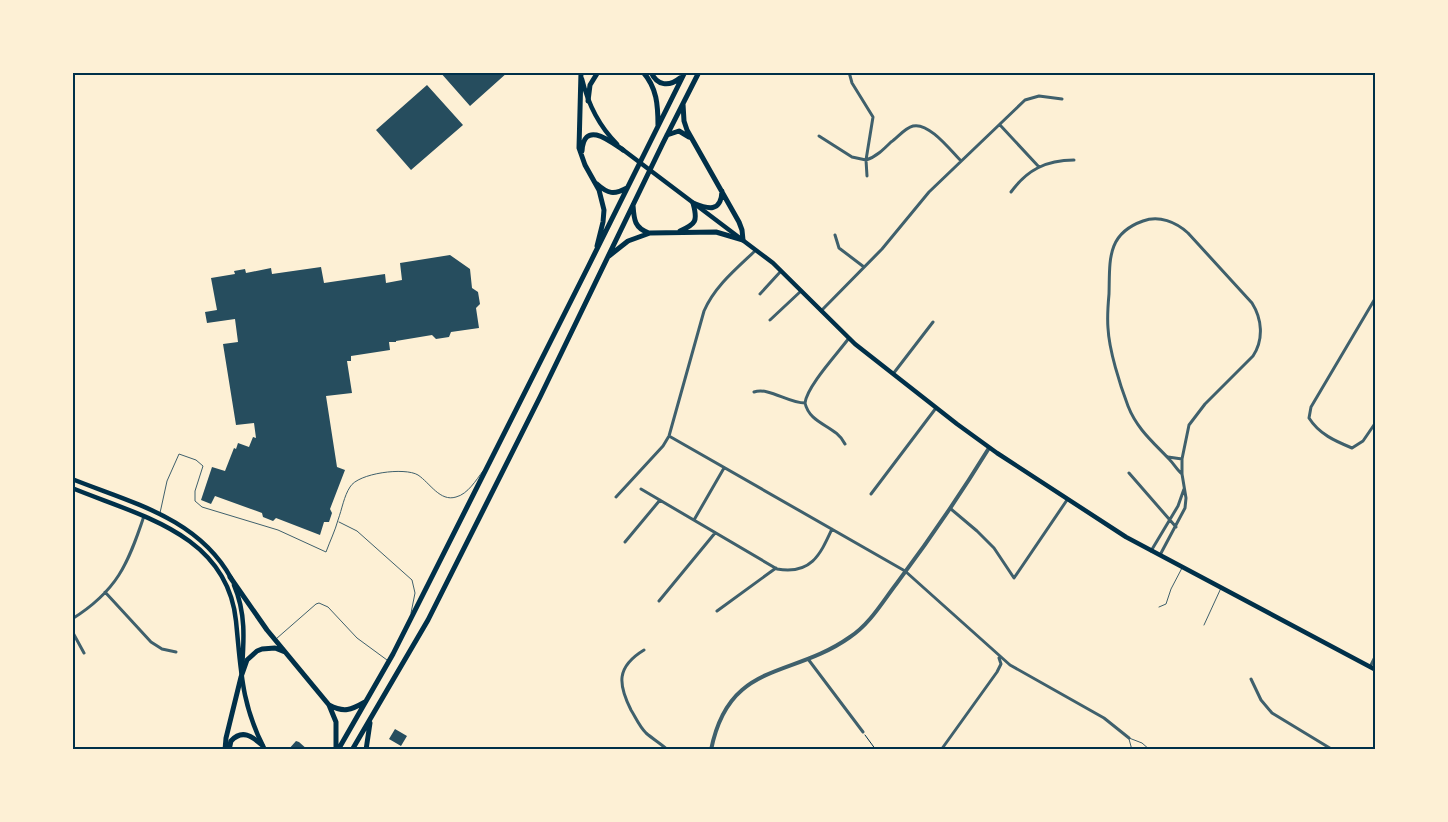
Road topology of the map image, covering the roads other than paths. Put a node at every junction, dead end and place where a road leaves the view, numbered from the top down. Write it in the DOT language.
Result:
graph roads {
  1 [pos="581,72"];
  2 [pos="598,72"];
  3 [pos="643,72"];
  4 [pos="651,72"];
  5 [pos="699,72"];
  6 [pos="849,72"];
  7 [pos="684,74"];
  8 [pos="1062,99"];
  9 [pos="588,101"];
  10 [pos="683,103"];
  11 [pos="1000,125"];
  12 [pos="658,127"];
  13 [pos="667,135"];
  14 [pos="819,136"];
  15 [pos="691,139"];
  16 [pos="623,150"];
  17 [pos="582,154"];
  18 [pos="866,160"];
  19 [pos="1074,160"];
  20 [pos="961,161"];
  21 [pos="1039,168"];
  22 [pos="867,176"];
  23 [pos="596,183"];
  24 [pos="628,188"];
  25 [pos="722,191"];
  26 [pos="1011,192"];
  27 [pos="693,203"];
  28 [pos="633,204"];
  29 [pos="679,232"];
  30 [pos="650,233"];
  31 [pos="835,235"];
  32 [pos="743,240"];
  33 [pos="756,250"];
  34 [pos="594,257"];
  35 [pos="606,258"];
  36 [pos="864,267"];
  37 [pos="781,271"];
  38 [pos="801,290"];
  39 [pos="760,294"];
  40 [pos="1376,297"];
  41 [pos="821,310"];
  42 [pos="770,320"];
  43 [pos="933,322"];
  44 [pos="849,338"];
  45 [pos="893,374"];
  46 [pos="754,392"];
  47 [pos="805,403"];
  48 [pos="936,408"];
  49 [pos="1376,422"];
  50 [pos="669,436"];
  51 [pos="845,444"];
  52 [pos="989,448"];
  53 [pos="1167,457"];
  54 [pos="1182,459"];
  55 [pos="490,462"];
  56 [pos="724,468"];
  57 [pos="1129,474"];
  58 [pos="1182,474"];
  59 [pos="72,479"];
  60 [pos="72,488"];
  61 [pos="1184,488"];
  62 [pos="641,489"];
  63 [pos="871,494"];
  64 [pos="616,497"];
  65 [pos="660,500"];
  66 [pos="1067,500"];
  67 [pos="951,509"];
  68 [pos="159,514"];
  69 [pos="144,516"];
  70 [pos="694,520"];
  71 [pos="1170,520"];
  72 [pos="338,522"];
  73 [pos="1176,527"];
  74 [pos="832,529"];
  75 [pos="715,533"];
  76 [pos="625,542"];
  77 [pos="1151,551"];
  78 [pos="1160,555"];
  79 [pos="1182,567"];
  80 [pos="776,568"];
  81 [pos="906,571"];
  82 [pos="230,576"];
  83 [pos="1221,588"];
  84 [pos="105,592"];
  85 [pos="659,601"];
  86 [pos="1159,607"];
  87 [pos="717,611"];
  88 [pos="72,619"];
  89 [pos="410,621"];
  90 [pos="1204,625"];
  91 [pos="72,631"];
  92 [pos="275,639"];
  93 [pos="644,650"];
  94 [pos="176,652"];
  95 [pos="286,652"];
  96 [pos="84,654"];
  97 [pos="997,655"];
  98 [pos="1376,655"];
  99 [pos="808,659"];
  100 [pos="388,662"];
  101 [pos="1370,666"];
  102 [pos="1376,670"];
  103 [pos="241,677"];
  104 [pos="1252,679"];
  105 [pos="366,702"];
  106 [pos="329,705"];
  107 [pos="371,717"];
  108 [pos="863,732"];
  109 [pos="1129,738"];
  110 [pos="264,747"];
  111 [pos="225,750"];
  112 [pos="229,750"];
  113 [pos="337,750"];
  114 [pos="352,750"];
  115 [pos="366,750"];
  116 [pos="668,750"];
  117 [pos="711,750"];
  118 [pos="942,750"];
  119 [pos="1132,750"];
  120 [pos="1150,750"];
  121 [pos="1333,750"];
  1 -- 9 [label="main road"];
  1 -- 17 [label="highway"];
  2 -- 9 [label="highway"];
  3 -- 12 [label="highway"];
  4 -- 7 [label="highway"];
  5 -- 10 [label="highway"];
  6 -- 18 [label="street"];
  7 -- 12 [label="highway"];
  8 -- 11 [label="street"];
  9 -- 16 [label="main road"];
  10 -- 13 [label="highway"];
  10 -- 15 [label="highway"];
  11 -- 20 [label="street"];
  11 -- 21 [label="street"];
  12 -- 24 [label="highway"];
  13 -- 15 [label="highway"];
  13 -- 28 [label="highway"];
  14 -- 18 [label="street"];
  15 -- 25 [label="highway"];
  16 -- 17 [label="highway"];
  16 -- 27 [label="main road"];
  17 -- 23 [label="highway"];
  18 -- 20 [label="street"];
  18 -- 22 [label="street"];
  19 -- 21 [label="street"];
  20 -- 36 [label="street"];
  21 -- 26 [label="street"];
  23 -- 24 [label="highway"];
  23 -- 34 [label="highway"];
  24 -- 34 [label="highway"];
  25 -- 27 [label="highway"];
  25 -- 32 [label="highway"];
  27 -- 29 [label="highway"];
  27 -- 32 [label="main road"];
  28 -- 30 [label="highway"];
  28 -- 35 [label="highway"];
  29 -- 30 [label="highway"];
  29 -- 32 [label="highway"];
  30 -- 35 [label="highway"];
  31 -- 36 [label="street"];
  32 -- 33 [label="main road"];
  33 -- 37 [label="main road"];
  33 -- 50 [label="street"];
  34 -- 55 [label="highway"];
  35 -- 107 [label="highway"];
  36 -- 41 [label="street"];
  37 -- 38 [label="main road"];
  37 -- 39 [label="street"];
  38 -- 41 [label="main road"];
  38 -- 42 [label="street"];
  40 -- 49 [label="street"];
  41 -- 44 [label="main road"];
  43 -- 45 [label="street"];
  44 -- 45 [label="main road"];
  44 -- 47 [label="street"];
  45 -- 48 [label="main road"];
  46 -- 47 [label="street"];
  47 -- 51 [label="street"];
  48 -- 52 [label="main road"];
  48 -- 63 [label="street"];
  50 -- 56 [label="street"];
  50 -- 64 [label="street"];
  52 -- 66 [label="main road"];
  52 -- 67 [label="street"];
  53 -- 54 [label="street"];
  53 -- 54 [label="street"];
  53 -- 58 [label="street"];
  54 -- 58 [label="street"];
  55 -- 72 [label="lane"];
  55 -- 89 [label="highway"];
  56 -- 70 [label="street"];
  56 -- 74 [label="street"];
  57 -- 71 [label="street"];
  58 -- 61 [label="street"];
  59 -- 68 [label="main road"];
  60 -- 69 [label="main road"];
  61 -- 71 [label="street"];
  61 -- 73 [label="street"];
  62 -- 65 [label="street"];
  65 -- 70 [label="street"];
  65 -- 76 [label="street"];
  66 -- 67 [label="street"];
  66 -- 77 [label="main road"];
  67 -- 81 [label="street"];
  68 -- 72 [label="lane"];
  68 -- 82 [label="main road"];
  69 -- 84 [label="street"];
  69 -- 103 [label="main road"];
  70 -- 75 [label="street"];
  71 -- 73 [label="street"];
  71 -- 77 [label="street"];
  72 -- 89 [label="lane"];
  73 -- 78 [label="street"];
  74 -- 80 [label="street"];
  74 -- 81 [label="street"];
  75 -- 80 [label="street"];
  75 -- 85 [label="street"];
  77 -- 78 [label="main road"];
  78 -- 79 [label="main road"];
  79 -- 83 [label="main road"];
  79 -- 86 [label="lane"];
  80 -- 87 [label="street"];
  81 -- 97 [label="street"];
  81 -- 99 [label="street"];
  82 -- 92 [label="highway"];
  82 -- 103 [label="main road"];
  83 -- 90 [label="lane"];
  83 -- 101 [label="main road"];
  84 -- 88 [label="street"];
  84 -- 94 [label="street"];
  89 -- 100 [label="highway"];
  91 -- 96 [label="street"];
  92 -- 95 [label="highway"];
  92 -- 100 [label="lane"];
  93 -- 116 [label="street"];
  95 -- 103 [label="highway"];
  95 -- 106 [label="highway"];
  97 -- 109 [label="street"];
  97 -- 118 [label="street"];
  98 -- 101 [label="street"];
  99 -- 108 [label="street"];
  99 -- 117 [label="street"];
  100 -- 105 [label="highway"];
  101 -- 102 [label="main road"];
  103 -- 110 [label="main road"];
  103 -- 111 [label="highway"];
  104 -- 121 [label="street"];
  105 -- 106 [label="highway"];
  105 -- 113 [label="highway"];
  106 -- 113 [label="highway"];
  107 -- 114 [label="highway"];
  107 -- 115 [label="highway"];
  109 -- 119 [label="lane"];
  109 -- 120 [label="lane"];
  110 -- 112 [label="highway"];
}
